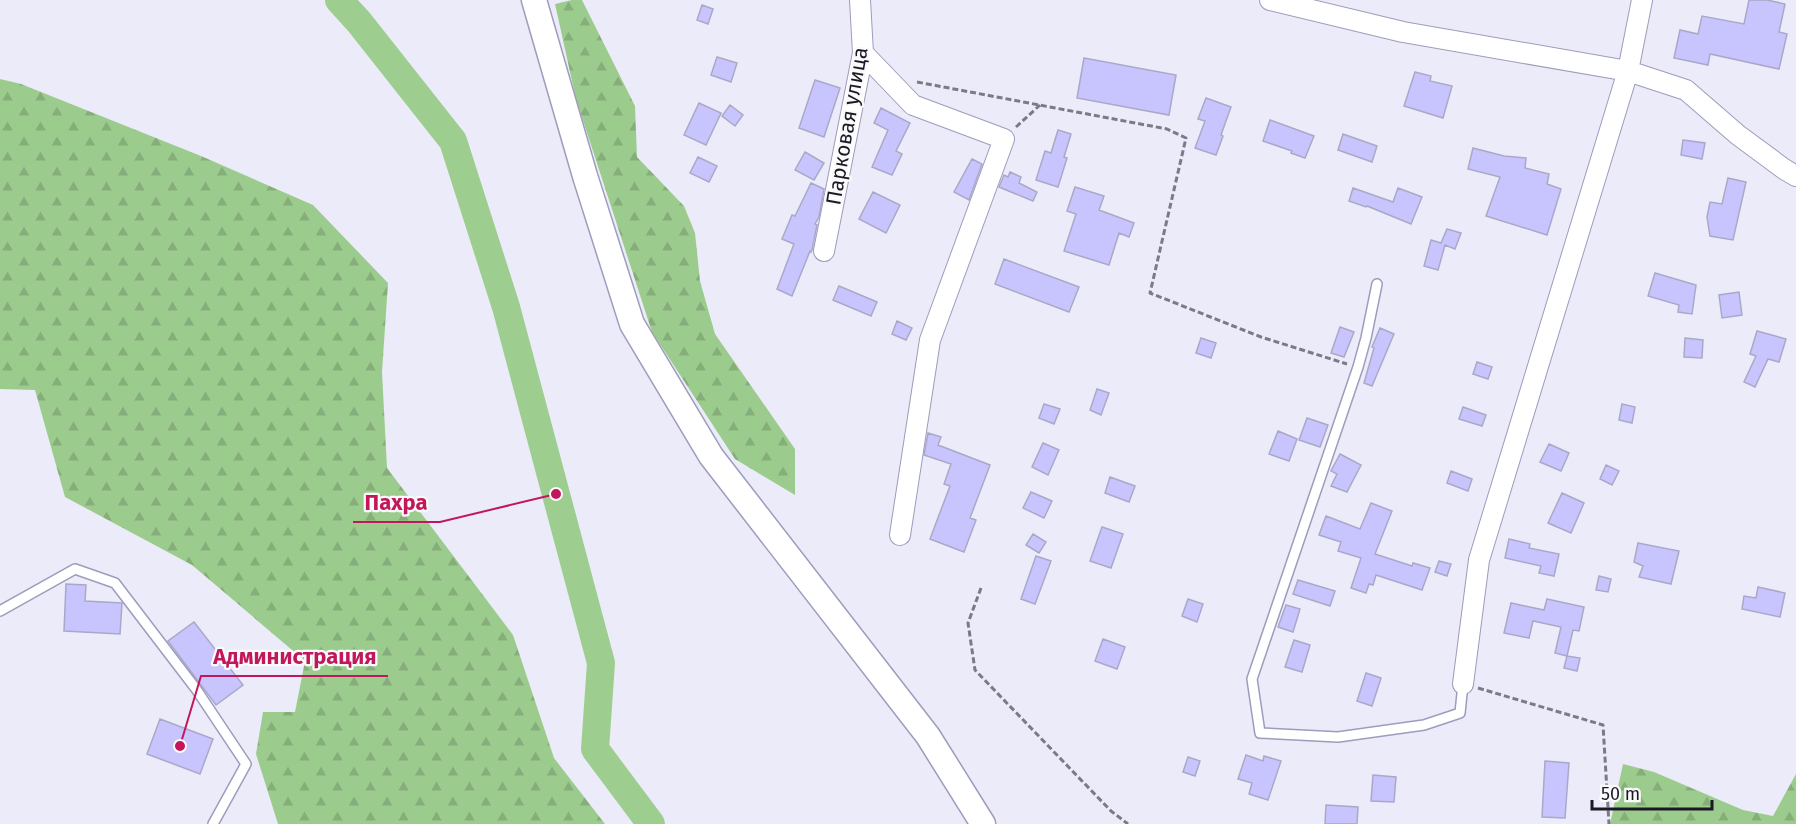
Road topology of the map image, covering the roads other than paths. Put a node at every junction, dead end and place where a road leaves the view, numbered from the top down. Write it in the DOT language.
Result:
graph roads {
  1 [pos="534,0"];
  2 [pos="860,0"];
  3 [pos="1270,0"];
  4 [pos="1642,0"];
  5 [pos="863,53"];
  6 [pos="1628,71"];
  7 [pos="1796,176"];
  8 [pos="824,251"];
  9 [pos="1377,284"];
  10 [pos="900,536"];
  11 [pos="0,611"];
  12 [pos="1463,684"];
  13 [pos="213,824"];
  14 [pos="983,824"];
  1 -- 14 [label="street"];
  2 -- 5 [label="street, Парковая улица"];
  3 -- 6 [label="street"];
  4 -- 6 [label="street"];
  5 -- 8 [label="street, Парковая улица"];
  5 -- 10 [label="street"];
  6 -- 7 [label="street"];
  6 -- 12 [label="street"];
  9 -- 12 [label="lane"];
  11 -- 13 [label="lane"];
}
